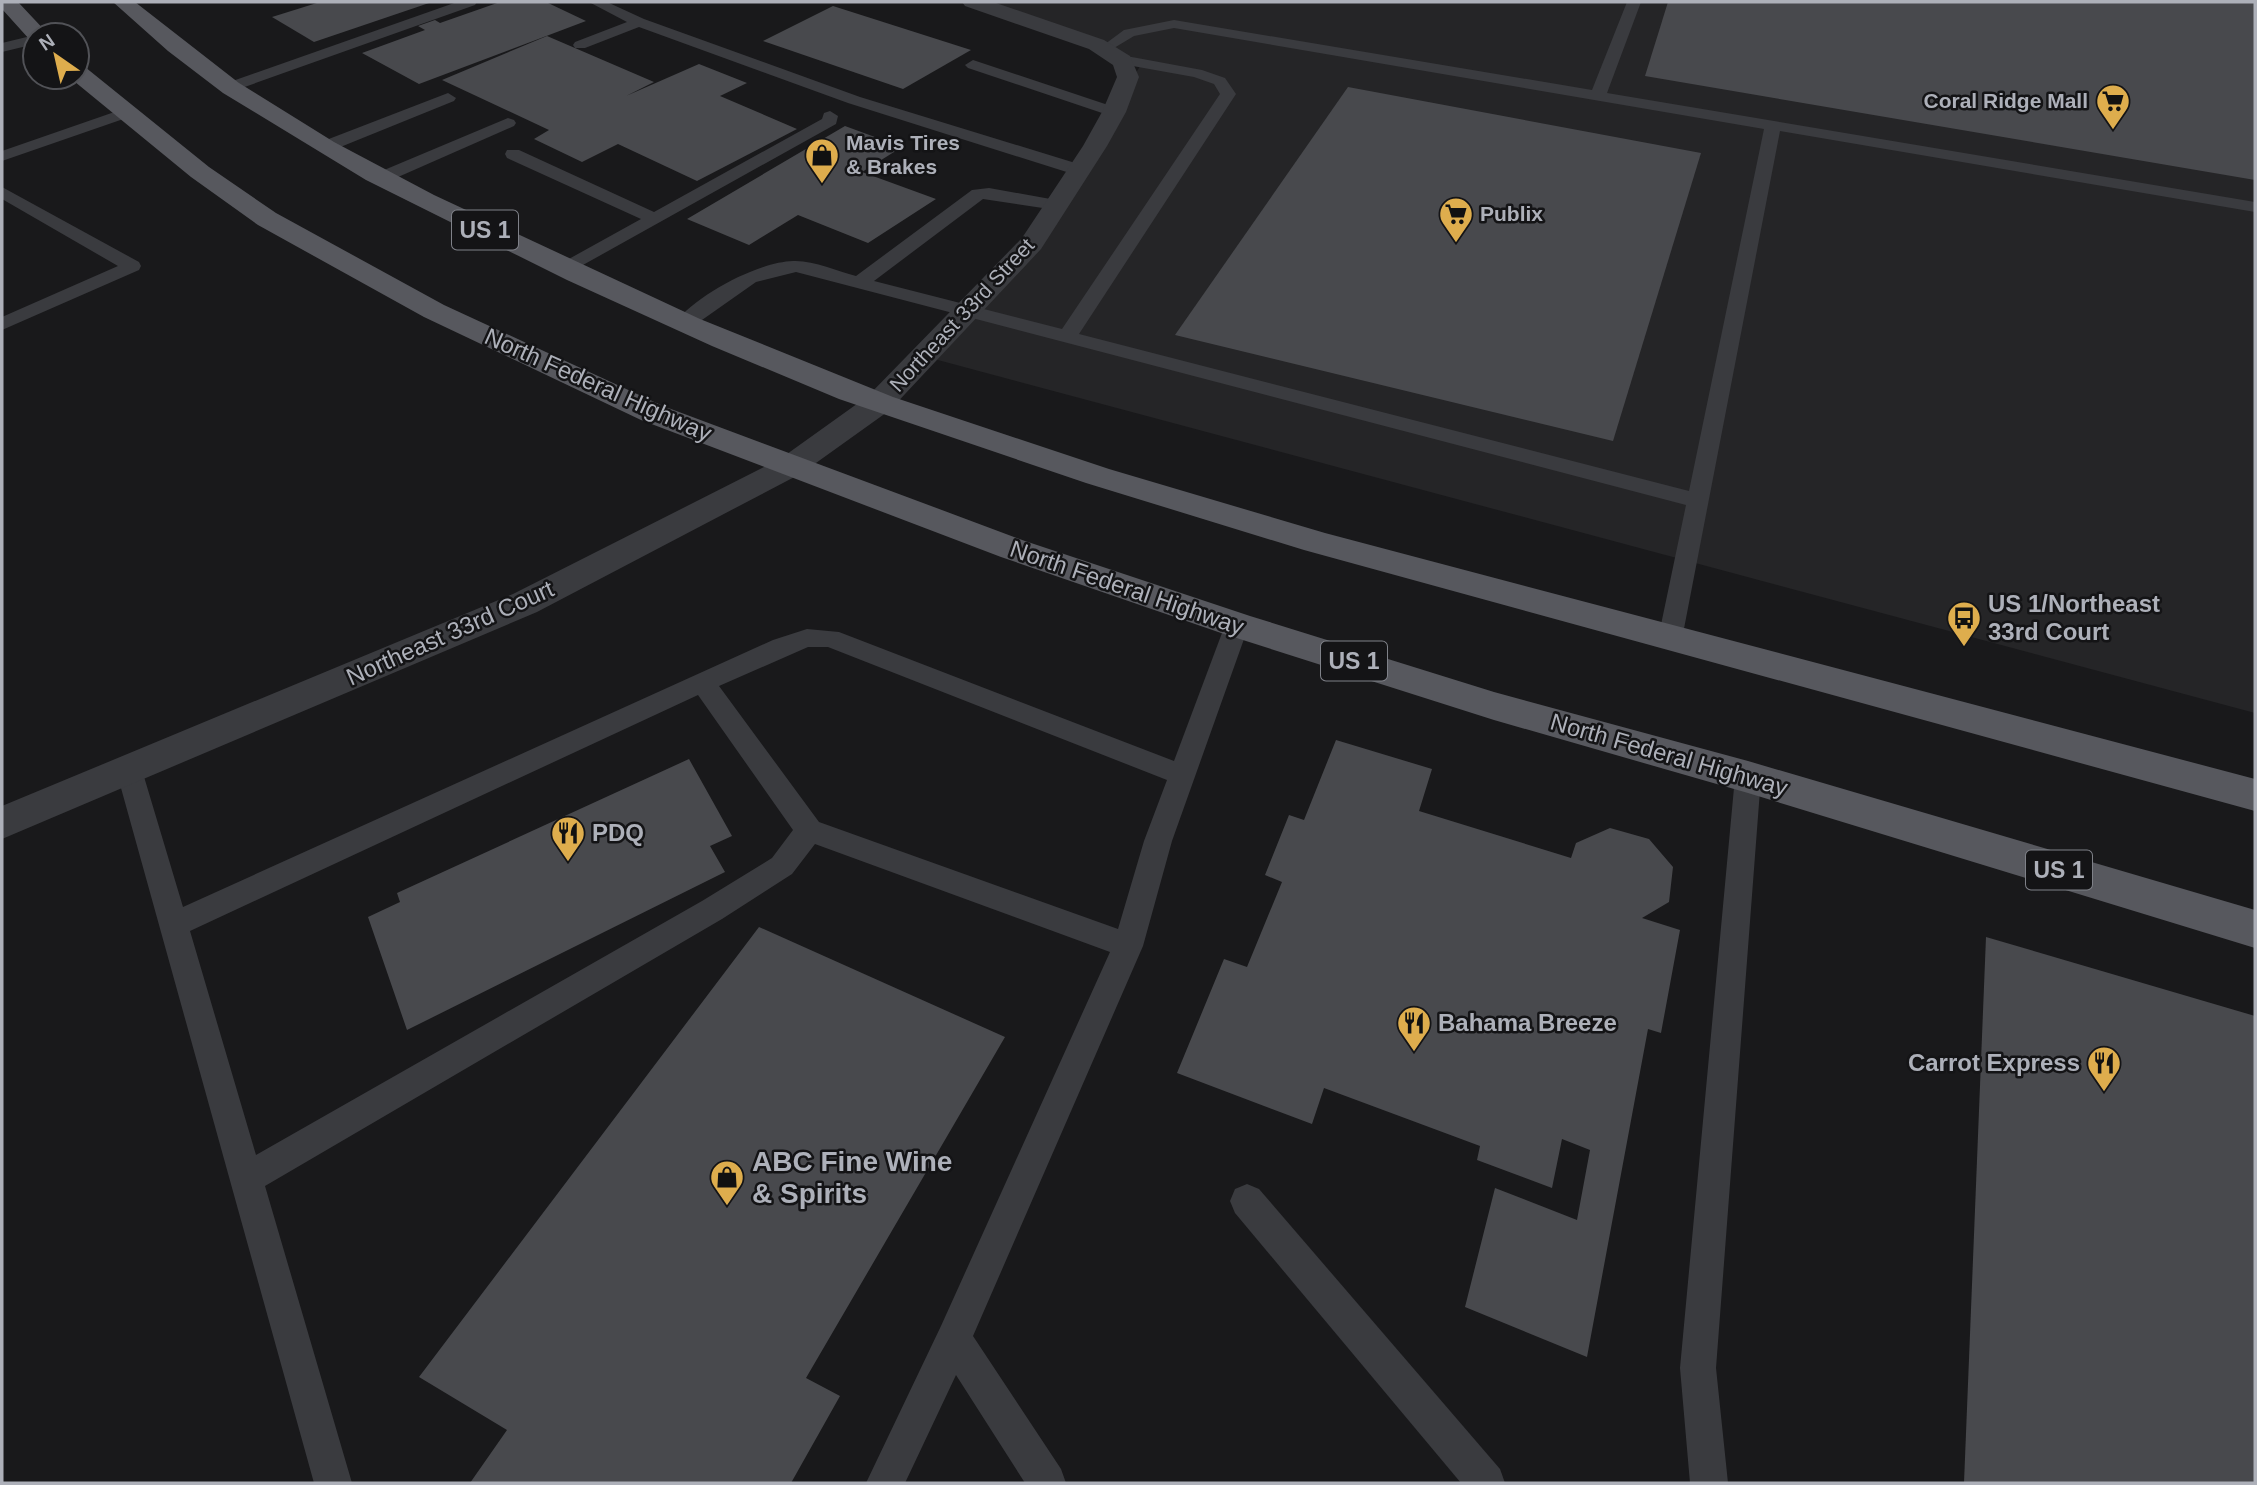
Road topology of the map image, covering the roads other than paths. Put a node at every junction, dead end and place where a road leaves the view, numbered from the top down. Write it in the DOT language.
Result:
graph roads {
  1 [pos="6,2"];
  2 [pos="123,2"];
  3 [pos="470,2"];
  4 [pos="596,2"];
  5 [pos="972,2"];
  6 [pos="1633,2"];
  7 [pos="22,21"];
  8 [pos="639,22"];
  9 [pos="21,42"];
  10 [pos="580,45"];
  11 [pos="2,48"];
  12 [pos="1113,55"];
  13 [pos="973,65"];
  14 [pos="91,84"];
  15 [pos="230,87"];
  16 [pos="1598,95"];
  17 [pos="449,99"];
  18 [pos="1114,112"];
  19 [pos="126,113"];
  20 [pos="830,116"];
  21 [pos="508,123"];
  22 [pos="1773,125"];
  23 [pos="327,146"];
  24 [pos="513,154"];
  25 [pos="2,156"];
  26 [pos="1079,170"];
  27 [pos="383,177"];
  28 [pos="2,192"];
  29 [pos="1056,205"];
  30 [pos="2255,207"];
  31 [pos="655,219"];
  32 [pos="565,269"];
  33 [pos="859,283"];
  34 [pos="968,311"];
  35 [pos="685,323"];
  36 [pos="2,324"];
  37 [pos="1067,337"];
  38 [pos="878,403"];
  39 [pos="791,466"];
  40 [pos="1698,501"];
  41 [pos="1237,625"];
  42 [pos="1670,639"];
  43 [pos="704,683"];
  44 [pos="130,770"];
  45 [pos="1182,775"];
  46 [pos="1748,777"];
  47 [pos="2255,795"];
  48 [pos="2,823"];
  49 [pos="809,830"];
  50 [pos="2255,908"];
  51 [pos="2193,911"];
  52 [pos="174,925"];
  53 [pos="2255,929"];
  54 [pos="1128,946"];
  55 [pos="246,1179"];
  56 [pos="1247,1201"];
  57 [pos="954,1339"];
  58 [pos="333,1483"];
  59 [pos="885,1483"];
  60 [pos="1047,1483"];
  61 [pos="1486,1483"];
  62 [pos="1709,1483"];
  1 -- 7 [label="main road"];
  2 -- 15 [label="main road, US 1"];
  3 -- 15 [label="lane"];
  4 -- 8 [label="lane"];
  5 -- 12 [label="street"];
  6 -- 16 [label="lane"];
  8 -- 10 [label="lane"];
  8 -- 26 [label="lane"];
  9 -- 11 [label="lane"];
  12 -- 16 [label="lane"];
  12 -- 18 [label="street, Northeast 33rd Street"];
  12 -- 37 [label="lane"];
  13 -- 18 [label="lane"];
  14 -- 19 [label="main road, North Federal Highway / US 1"];
  15 -- 23 [label="main road, US 1"];
  16 -- 22 [label="lane"];
  17 -- 23 [label="lane"];
  18 -- 26 [label="street, Northeast 33rd Street"];
  19 -- 25 [label="lane"];
  19 -- 39 [label="main road, North Federal Highway / US 1"];
  20 -- 31 [label="lane"];
  21 -- 27 [label="lane"];
  22 -- 30 [label="lane"];
  22 -- 40 [label="lane"];
  23 -- 27 [label="main road, US 1"];
  24 -- 31 [label="lane"];
  26 -- 29 [label="street, Northeast 33rd Street"];
  27 -- 32 [label="main road, US 1"];
  28 -- 36 [label="lane"];
  29 -- 33 [label="lane"];
  29 -- 34 [label="street, Northeast 33rd Street"];
  31 -- 32 [label="lane"];
  32 -- 35 [label="main road, US 1"];
  33 -- 34 [label="lane"];
  33 -- 35 [label="lane"];
  34 -- 37 [label="lane"];
  34 -- 38 [label="street, Northeast 33rd Street"];
  35 -- 38 [label="main road, US 1"];
  37 -- 40 [label="lane"];
  38 -- 39 [label="street, Northeast 33rd Court"];
  38 -- 42 [label="main road, US 1"];
  39 -- 41 [label="main road, North Federal Highway / US 1"];
  39 -- 44 [label="street, Northeast 33rd Court"];
  40 -- 42 [label="lane"];
  41 -- 45 [label="lane"];
  41 -- 46 [label="main road, North Federal Highway / US 1"];
  42 -- 47 [label="main road, US 1"];
  43 -- 45 [label="lane"];
  43 -- 49 [label="lane"];
  43 -- 52 [label="lane"];
  44 -- 48 [label="street, Northeast 33rd Court"];
  44 -- 52 [label="lane"];
  45 -- 54 [label="lane"];
  46 -- 51 [label="main road, North Federal Highway / US 1"];
  46 -- 62 [label="lane"];
  49 -- 54 [label="lane"];
  49 -- 55 [label="lane"];
  50 -- 51 [label="main road"];
  51 -- 53 [label="main road, North Federal Highway / US 1"];
  52 -- 55 [label="lane"];
  54 -- 57 [label="lane"];
  55 -- 58 [label="lane"];
  56 -- 61 [label="lane"];
  57 -- 59 [label="lane"];
  57 -- 60 [label="lane"];
}
